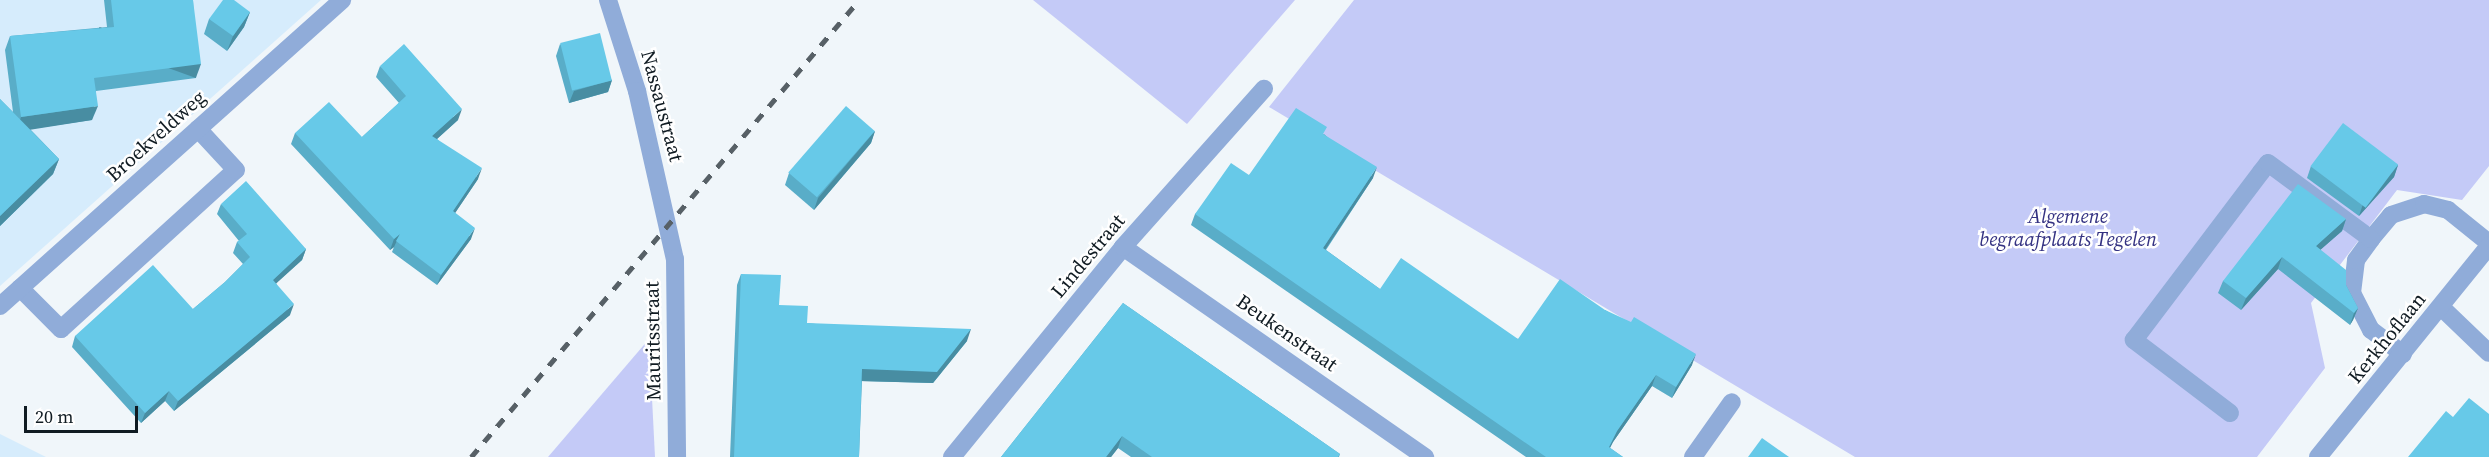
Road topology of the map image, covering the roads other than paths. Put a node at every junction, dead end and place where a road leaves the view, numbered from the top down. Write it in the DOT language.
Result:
graph roads {
  1 [pos="342,0"];
  2 [pos="608,0"];
  3 [pos="1264,89"];
  4 [pos="198,129"];
  5 [pos="669,224"];
  6 [pos="2371,239"];
  7 [pos="2489,245"];
  8 [pos="1123,247"];
  9 [pos="20,288"];
  10 [pos="0,306"];
  11 [pos="2441,307"];
  12 [pos="2489,353"];
  13 [pos="2403,354"];
  14 [pos="1731,402"];
  15 [pos="2230,413"];
  16 [pos="1413,454"];
  17 [pos="677,457"];
  18 [pos="952,457"];
  19 [pos="1693,457"];
  20 [pos="2318,457"];
  1 -- 4 [label="street, Broekveldweg"];
  2 -- 5 [label="street, Nassaustraat"];
  3 -- 8 [label="street, Lindestraat"];
  4 -- 9 [label="street, Broekveldweg"];
  4 -- 9 [label="street"];
  5 -- 17 [label="street, Mauritsstraat"];
  6 -- 7 [label="street"];
  6 -- 13 [label="street"];
  6 -- 15 [label="street"];
  7 -- 11 [label="street, Kerkhoflaan"];
  8 -- 16 [label="street, Beukenstraat"];
  8 -- 18 [label="street, Lindestraat"];
  9 -- 10 [label="street, Broekveldweg"];
  11 -- 12 [label="street"];
  11 -- 13 [label="street, Kerkhoflaan"];
  13 -- 20 [label="street, Kerkhoflaan"];
  14 -- 19 [label="street"];
}
